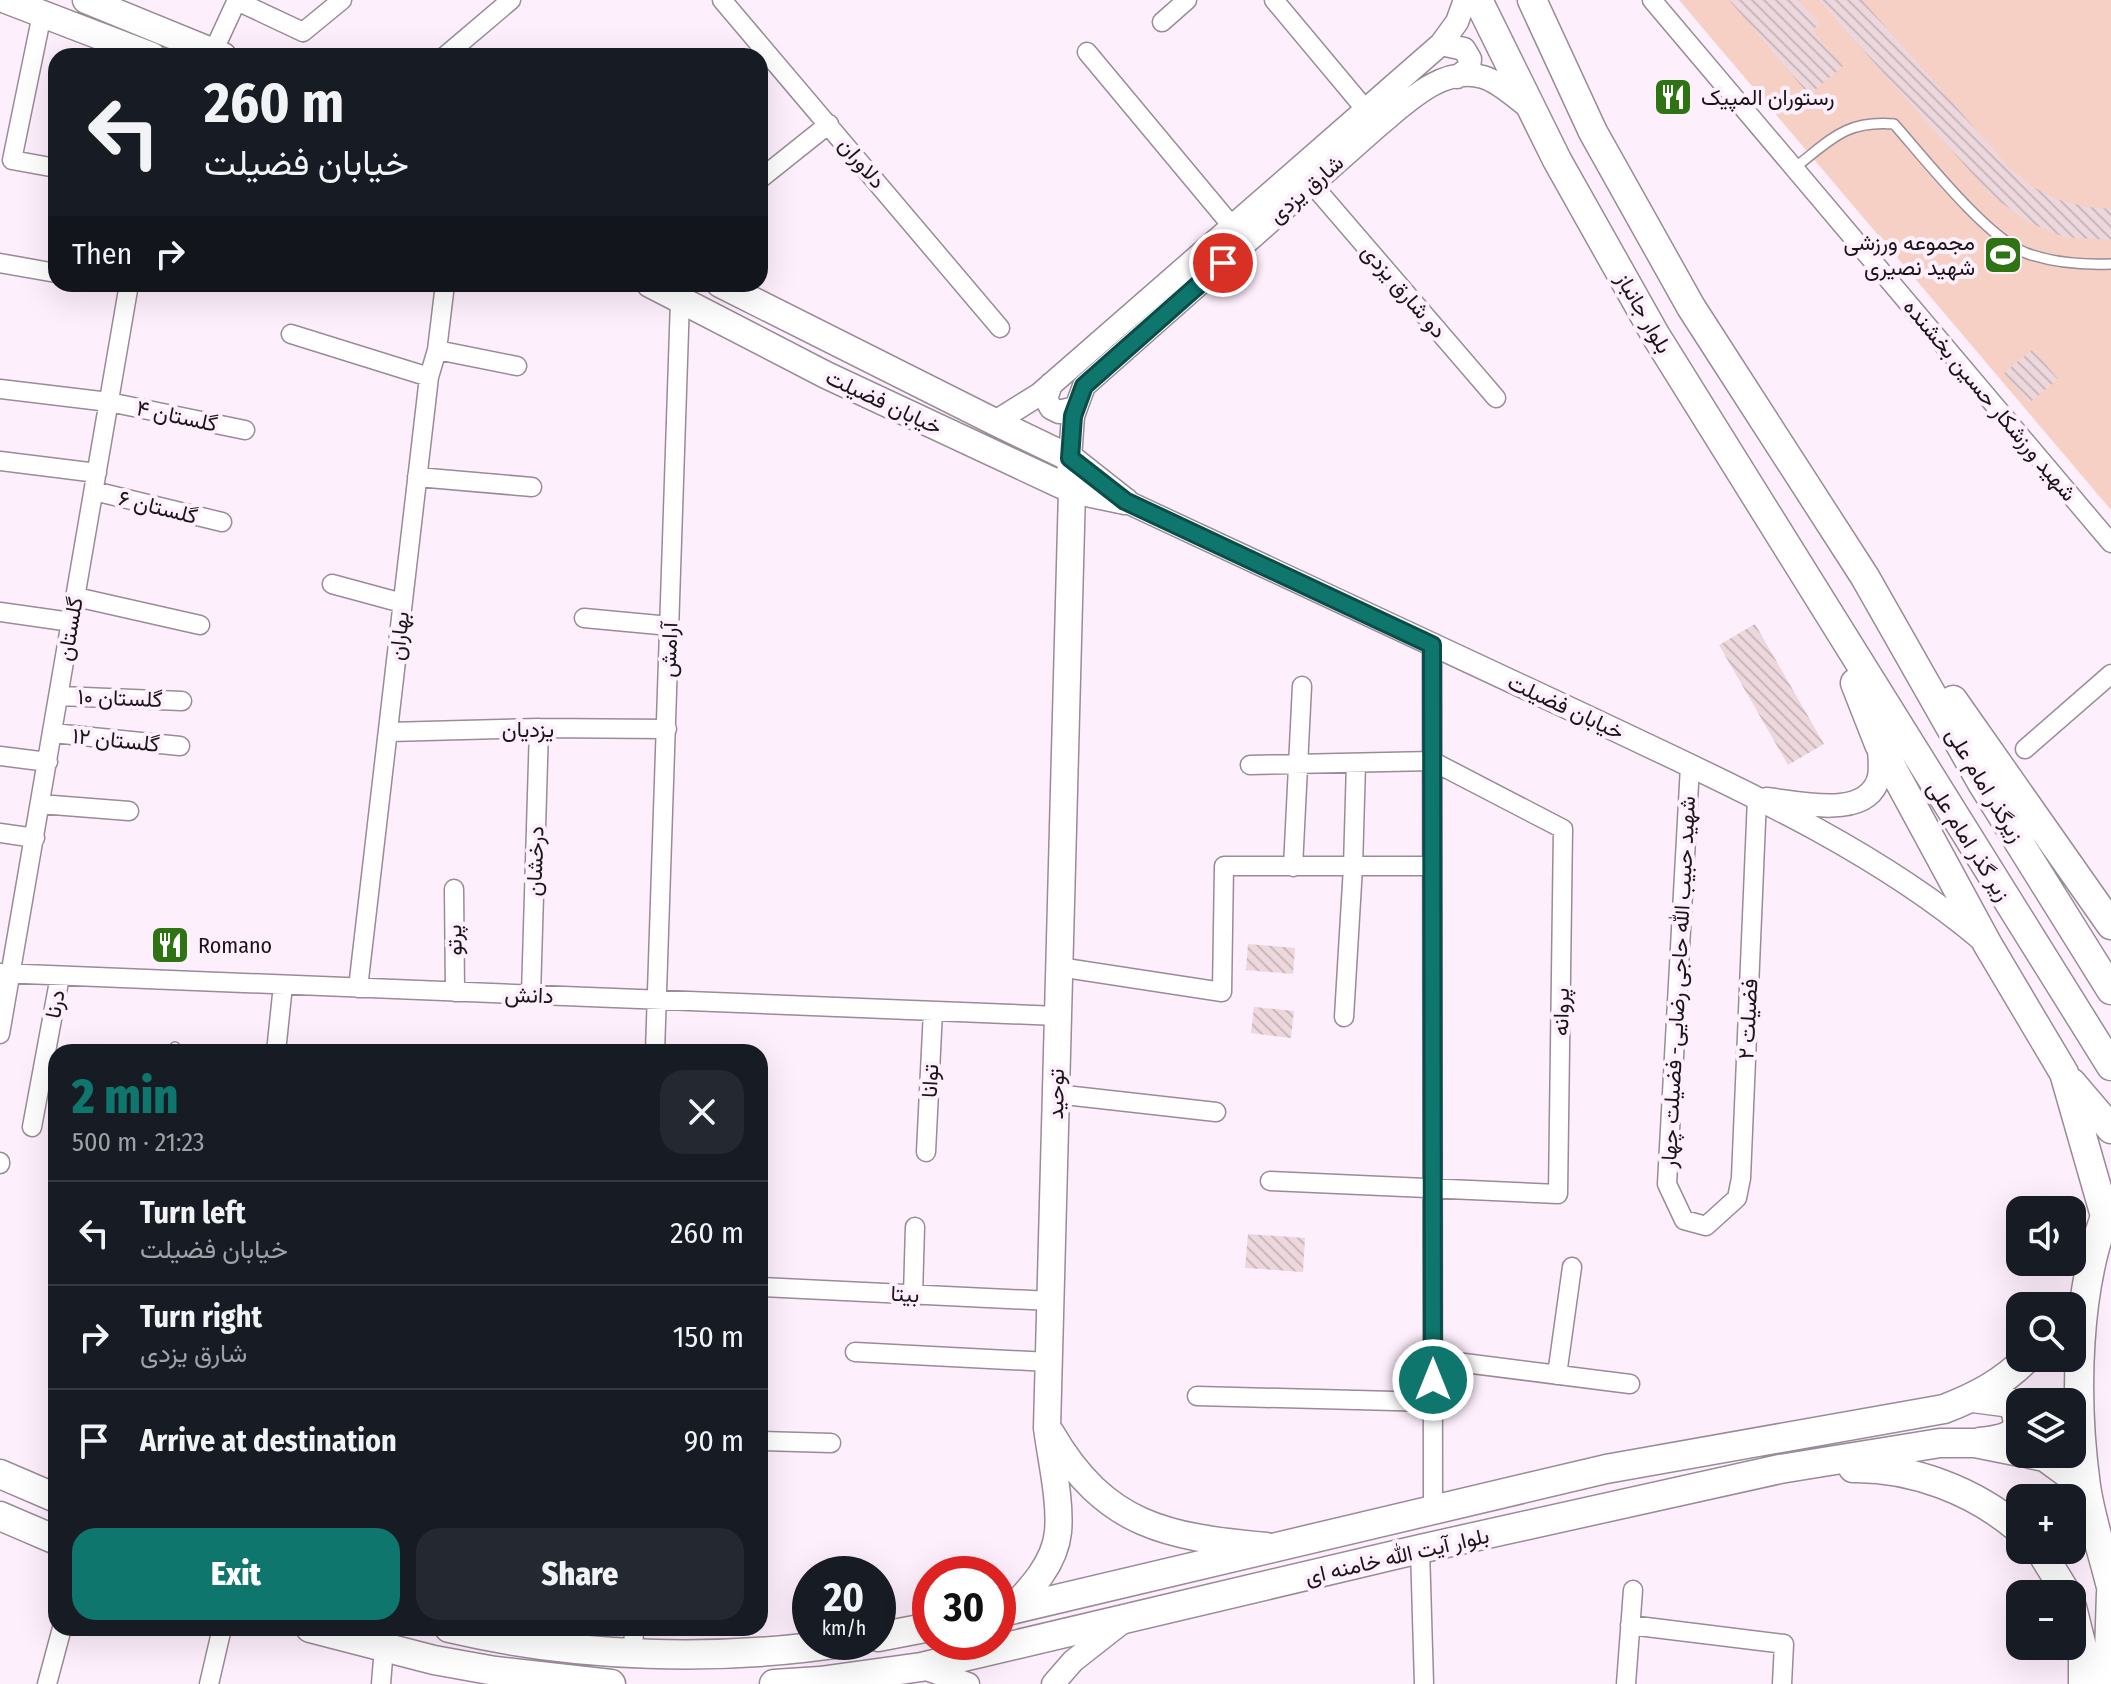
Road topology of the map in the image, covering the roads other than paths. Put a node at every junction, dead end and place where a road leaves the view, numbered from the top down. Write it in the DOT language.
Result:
graph roads {
  1 [pos="6,0"];
  2 [pos="237,0"];
  3 [pos="342,0"];
  4 [pos="511,0"];
  5 [pos="722,0"];
  6 [pos="1187,0"];
  7 [pos="1274,0"];
  8 [pos="1465,0"];
  9 [pos="1478,0"];
  10 [pos="1532,0"];
  11 [pos="1652,0"];
  12 [pos="97,2"];
  13 [pos="42,14"];
  14 [pos="1162,22"];
  15 [pos="1441,44"];
  16 [pos="131,48"];
  17 [pos="204,48"];
  18 [pos="220,48"];
  19 [pos="458,48"];
  20 [pos="763,48"];
  21 [pos="1087,52"];
  22 [pos="768,53"];
  23 [pos="1457,77"];
  24 [pos="1531,109"];
  25 [pos="1366,110"];
  26 [pos="829,124"];
  27 [pos="48,167"];
  28 [pos="1793,169"];
  29 [pos="768,173"];
  30 [pos="1312,184"];
  31 [pos="1239,234"];
  32 [pos="0,263"];
  33 [pos="2111,264"];
  34 [pos="48,272"];
  35 [pos="124,292"];
  36 [pos="444,292"];
  37 [pos="665,292"];
  38 [pos="736,292"];
  39 [pos="680,300"];
  40 [pos="1000,328"];
  41 [pos="291,334"];
  42 [pos="437,350"];
  43 [pos="517,366"];
  44 [pos="429,377"];
  45 [pos="1051,384"];
  46 [pos="0,389"];
  47 [pos="1496,398"];
  48 [pos="109,402"];
  49 [pos="1075,408"];
  50 [pos="995,422"];
  51 [pos="245,430"];
  52 [pos="1070,458"];
  53 [pos="0,461"];
  54 [pos="417,477"];
  55 [pos="96,482"];
  56 [pos="532,487"];
  57 [pos="1072,490"];
  58 [pos="1125,501"];
  59 [pos="222,522"];
  60 [pos="2111,543"];
  61 [pos="1865,577"];
  62 [pos="332,584"];
  63 [pos="76,597"];
  64 [pos="402,603"];
  65 [pos="0,612"];
  66 [pos="1829,615"];
  67 [pos="584,618"];
  68 [pos="71,622"];
  69 [pos="200,625"];
  70 [pos="670,626"];
  71 [pos="1432,645"];
  72 [pos="2111,674"];
  73 [pos="1302,686"];
  74 [pos="59,696"];
  75 [pos="182,701"];
  76 [pos="539,728"];
  77 [pos="667,729"];
  78 [pos="389,732"];
  79 [pos="53,733"];
  80 [pos="1879,744"];
  81 [pos="180,746"];
  82 [pos="2025,749"];
  83 [pos="0,756"];
  84 [pos="1432,761"];
  85 [pos="48,762"];
  86 [pos="1356,763"];
  87 [pos="1296,764"];
  88 [pos="1250,765"];
  89 [pos="1690,766"];
  90 [pos="1757,798"];
  91 [pos="40,804"];
  92 [pos="129,811"];
  93 [pos="0,833"];
  94 [pos="35,838"];
  95 [pos="1432,866"];
  96 [pos="1293,867"];
  97 [pos="1353,867"];
  98 [pos="454,889"];
  99 [pos="2111,925"];
  100 [pos="1988,945"];
  101 [pos="1059,967"];
  102 [pos="6,974"];
  103 [pos="60,976"];
  104 [pos="283,985"];
  105 [pos="358,988"];
  106 [pos="2111,990"];
  107 [pos="455,992"];
  108 [pos="531,995"];
  109 [pos="657,1000"];
  110 [pos="933,1011"];
  111 [pos="1058,1016"];
  112 [pos="1344,1017"];
  113 [pos="0,1034"];
  114 [pos="277,1044"];
  115 [pos="655,1044"];
  116 [pos="2111,1066"];
  117 [pos="2064,1073"];
  118 [pos="1056,1094"];
  119 [pos="1216,1112"];
  120 [pos="32,1127"];
  121 [pos="2111,1129"];
  122 [pos="926,1152"];
  123 [pos="1270,1181"];
  124 [pos="1433,1189"];
  125 [pos="2108,1209"];
  126 [pos="1706,1226"];
  127 [pos="915,1227"];
  128 [pos="2090,1264"];
  129 [pos="1572,1267"];
  130 [pos="768,1287"];
  131 [pos="2073,1292"];
  132 [pos="913,1295"];
  133 [pos="1051,1301"];
  134 [pos="855,1352"];
  135 [pos="1433,1359"];
  136 [pos="1049,1362"];
  137 [pos="2013,1372"];
  138 [pos="1557,1375"];
  139 [pos="1630,1384"];
  140 [pos="1197,1396"];
  141 [pos="1973,1398"];
  142 [pos="1433,1402"];
  143 [pos="1047,1428"];
  144 [pos="768,1441"];
  145 [pos="831,1443"];
  146 [pos="1975,1443"];
  147 [pos="2006,1449"];
  148 [pos="2060,1468"];
  149 [pos="1780,1469"];
  150 [pos="0,1474"];
  151 [pos="2082,1484"];
  152 [pos="2086,1484"];
  153 [pos="2086,1487"];
  154 [pos="48,1495"];
  155 [pos="1433,1508"];
  156 [pos="0,1516"];
  157 [pos="2006,1521"];
  158 [pos="48,1537"];
  159 [pos="1274,1547"];
  160 [pos="1420,1549"];
  161 [pos="1633,1590"];
  162 [pos="2111,1590"];
  163 [pos="1016,1601"];
  164 [pos="1016,1608"];
  165 [pos="1125,1620"];
  166 [pos="1630,1625"];
  167 [pos="60,1636"];
  168 [pos="220,1636"];
  169 [pos="341,1636"];
  170 [pos="494,1636"];
  171 [pos="634,1641"];
  172 [pos="384,1647"];
  173 [pos="792,1648"];
  174 [pos="2083,1660"];
  175 [pos="921,1667"];
  176 [pos="553,1681"];
  177 [pos="47,1684"];
  178 [pos="209,1684"];
  179 [pos="381,1684"];
  180 [pos="611,1684"];
  181 [pos="774,1684"];
  182 [pos="968,1684"];
  183 [pos="1053,1684"];
  184 [pos="1424,1684"];
  185 [pos="1626,1684"];
  186 [pos="1782,1684"];
  187 [pos="2083,1684"];
  188 [pos="2108,1684"];
  1 -- 13 [label="main road"];
  2 -- 3 [label="street"];
  2 -- 18 [label="street"];
  4 -- 19 [label="street"];
  5 -- 20 [label="street, دلاوران"];
  6 -- 14 [label="street"];
  7 -- 25 [label="street"];
  8 -- 15 [label="street"];
  9 -- 24 [label="main road, بلوار جانباز"];
  10 -- 61 [label="main road, بلوار جانباز"];
  11 -- 28 [label="street, شهید ورزشکار حسین بخشنده"];
  12 -- 17 [label="main road"];
  13 -- 16 [label="main road"];
  13 -- 27 [label="street"];
  15 -- 23 [label="street"];
  15 -- 25 [label="street"];
  21 -- 31 [label="street"];
  22 -- 26 [label="street, دلاوران"];
  23 -- 24 [label="street"];
  23 -- 30 [label="street, شارق یزدی"];
  24 -- 66 [label="main road, بلوار جانباز"];
  25 -- 31 [label="street"];
  26 -- 29 [label="street"];
  26 -- 40 [label="street, دلاوران"];
  28 -- 33 [label="lane"];
  28 -- 60 [label="street, شهید ورزشکار حسین بخشنده"];
  30 -- 31 [label="street, شارق یزدی"];
  30 -- 47 [label="street, دو شارق یزدی"];
  31 -- 45 [label="street"];
  31 -- 49 [label="street, شارق یزدی"];
  32 -- 34 [label="street"];
  35 -- 48 [label="street, گلستان"];
  36 -- 42 [label="street, بهاران"];
  37 -- 39 [label="main road, خیابان فضیلت"];
  38 -- 50 [label="main road, خیابان فضیلت"];
  39 -- 57 [label="main road, خیابان فضیلت"];
  39 -- 70 [label="street, آرامش"];
  41 -- 44 [label="street"];
  42 -- 43 [label="street"];
  42 -- 44 [label="street, بهاران"];
  44 -- 54 [label="street, بهاران"];
  45 -- 49 [label="street"];
  45 -- 50 [label="street"];
  46 -- 48 [label="street, گلستان ۴"];
  48 -- 51 [label="street, گلستان ۴"];
  48 -- 55 [label="street, گلستان"];
  49 -- 52 [label="street, شارق یزدی"];
  50 -- 52 [label="main road, خیابان فضیلت"];
  52 -- 57 [label="main road, توحید"];
  52 -- 58 [label="main road, خیابان فضیلت"];
  53 -- 55 [label="street, گلستان ۶"];
  54 -- 56 [label="street"];
  54 -- 64 [label="street, بهاران"];
  55 -- 59 [label="street, گلستان ۶"];
  55 -- 63 [label="street, گلستان"];
  57 -- 58 [label="main road, خیابان فضیلت"];
  57 -- 101 [label="main road, توحید"];
  58 -- 71 [label="street, خیابان فضیلت"];
  61 -- 99 [label="main road"];
  61 -- 106 [label="main road, زیرگذر امام علی"];
  62 -- 64 [label="street"];
  63 -- 68 [label="street, گلستان"];
  63 -- 69 [label="street"];
  64 -- 78 [label="street, بهاران"];
  65 -- 68 [label="street"];
  66 -- 80 [label="main road"];
  66 -- 116 [label="main road, زیر گذر امام علی"];
  67 -- 70 [label="street"];
  68 -- 74 [label="street, گلستان"];
  70 -- 77 [label="street, آرامش"];
  71 -- 84 [label="street"];
  71 -- 89 [label="street, خیابان فضیلت"];
  72 -- 82 [label="street"];
  73 -- 87 [label="street"];
  74 -- 75 [label="street, گلستان ۱۰"];
  74 -- 79 [label="street, گلستان"];
  76 -- 77 [label="street, یزدیان"];
  76 -- 78 [label="street, یزدیان"];
  76 -- 108 [label="street, درخشان"];
  77 -- 109 [label="street, آرامش"];
  78 -- 105 [label="street, بهاران"];
  79 -- 81 [label="street, گلستان ۱۲"];
  79 -- 85 [label="street, گلستان"];
  80 -- 90 [label="street"];
  80 -- 100 [label="main road"];
  83 -- 85 [label="street"];
  84 -- 86 [label="street"];
  84 -- 95 [label="street"];
  84 -- 124 [label="street, پروانه"];
  85 -- 91 [label="street, گلستان"];
  86 -- 87 [label="street"];
  86 -- 97 [label="street"];
  87 -- 88 [label="street"];
  87 -- 96 [label="street"];
  89 -- 90 [label="street, خیابان فضیلت"];
  89 -- 126 [label="street, شهید حبیب الله حاجی رضایی- فضیلت چهار"];
  90 -- 100 [label="street, خیابان فضیلت"];
  90 -- 126 [label="street, فضیلت ۲"];
  91 -- 92 [label="street"];
  91 -- 94 [label="street, گلستان"];
  93 -- 94 [label="street"];
  94 -- 102 [label="street, گلستان"];
  95 -- 97 [label="street"];
  95 -- 124 [label="street"];
  96 -- 97 [label="street"];
  96 -- 101 [label="street"];
  97 -- 112 [label="street"];
  98 -- 107 [label="street, پرتو"];
  100 -- 117 [label="main road"];
  101 -- 111 [label="main road, توحید"];
  102 -- 103 [label="street, دانش"];
  102 -- 113 [label="street, گلستان"];
  103 -- 104 [label="street, دانش"];
  103 -- 120 [label="street, درنا"];
  104 -- 105 [label="street, دانش"];
  104 -- 114 [label="street"];
  105 -- 107 [label="street, دانش"];
  107 -- 108 [label="street, دانش"];
  108 -- 109 [label="street, دانش"];
  109 -- 110 [label="street, دانش"];
  109 -- 115 [label="street, آرامش"];
  110 -- 111 [label="street, دانش"];
  110 -- 122 [label="street, توانا"];
  111 -- 118 [label="main road, توحید"];
  117 -- 121 [label="main road"];
  117 -- 125 [label="main road"];
  118 -- 119 [label="street"];
  118 -- 133 [label="main road, توحید"];
  123 -- 124 [label="street"];
  124 -- 135 [label="street"];
  125 -- 128 [label="main road"];
  127 -- 132 [label="street"];
  128 -- 131 [label="main road"];
  128 -- 152 [label="main road"];
  129 -- 138 [label="street"];
  130 -- 132 [label="street, بیتا"];
  132 -- 133 [label="street, بیتا"];
  133 -- 136 [label="main road, توحید"];
  134 -- 136 [label="street"];
  135 -- 138 [label="street"];
  135 -- 142 [label="street"];
  136 -- 143 [label="main road, توحید"];
  137 -- 141 [label="main road, بلوار آیت الله خامنه ای"];
  138 -- 139 [label="street"];
  140 -- 142 [label="street"];
  141 -- 146 [label="main road"];
  141 -- 155 [label="main road, بلوار آیت الله خامنه ای"];
  142 -- 155 [label="street"];
  143 -- 159 [label="main road"];
  143 -- 163 [label="main road, توحید"];
  144 -- 145 [label="street"];
  146 -- 147 [label="main road, بلوار آیت الله خامنه ای"];
  146 -- 149 [label="main road, بلوار آیت الله خامنه ای"];
  148 -- 151 [label="main road"];
  149 -- 157 [label="main road"];
  149 -- 160 [label="main road, بلوار آیت الله خامنه ای"];
  150 -- 154 [label="main road"];
  153 -- 162 [label="main road"];
  155 -- 159 [label="main road, بلوار آیت الله خامنه ای"];
  156 -- 158 [label="main road"];
  159 -- 164 [label="main road, بلوار آیت الله خامنه ای"];
  160 -- 165 [label="main road, بلوار آیت الله خامنه ای"];
  160 -- 184 [label="street"];
  161 -- 166 [label="street"];
  162 -- 188 [label="main road"];
  165 -- 175 [label="main road, بلوار آیت الله خامنه ای"];
  165 -- 183 [label="street"];
  166 -- 185 [label="street"];
  166 -- 186 [label="street"];
  167 -- 177 [label="street"];
  168 -- 178 [label="street"];
  169 -- 172 [label="main road"];
  170 -- 171 [label="main road"];
  171 -- 173 [label="main road"];
  172 -- 176 [label="main road"];
  172 -- 179 [label="street"];
  174 -- 187 [label="main road"];
  175 -- 181 [label="main road, بلوار آیت الله خامنه ای"];
  175 -- 182 [label="street"];
  176 -- 180 [label="main road"];
}
